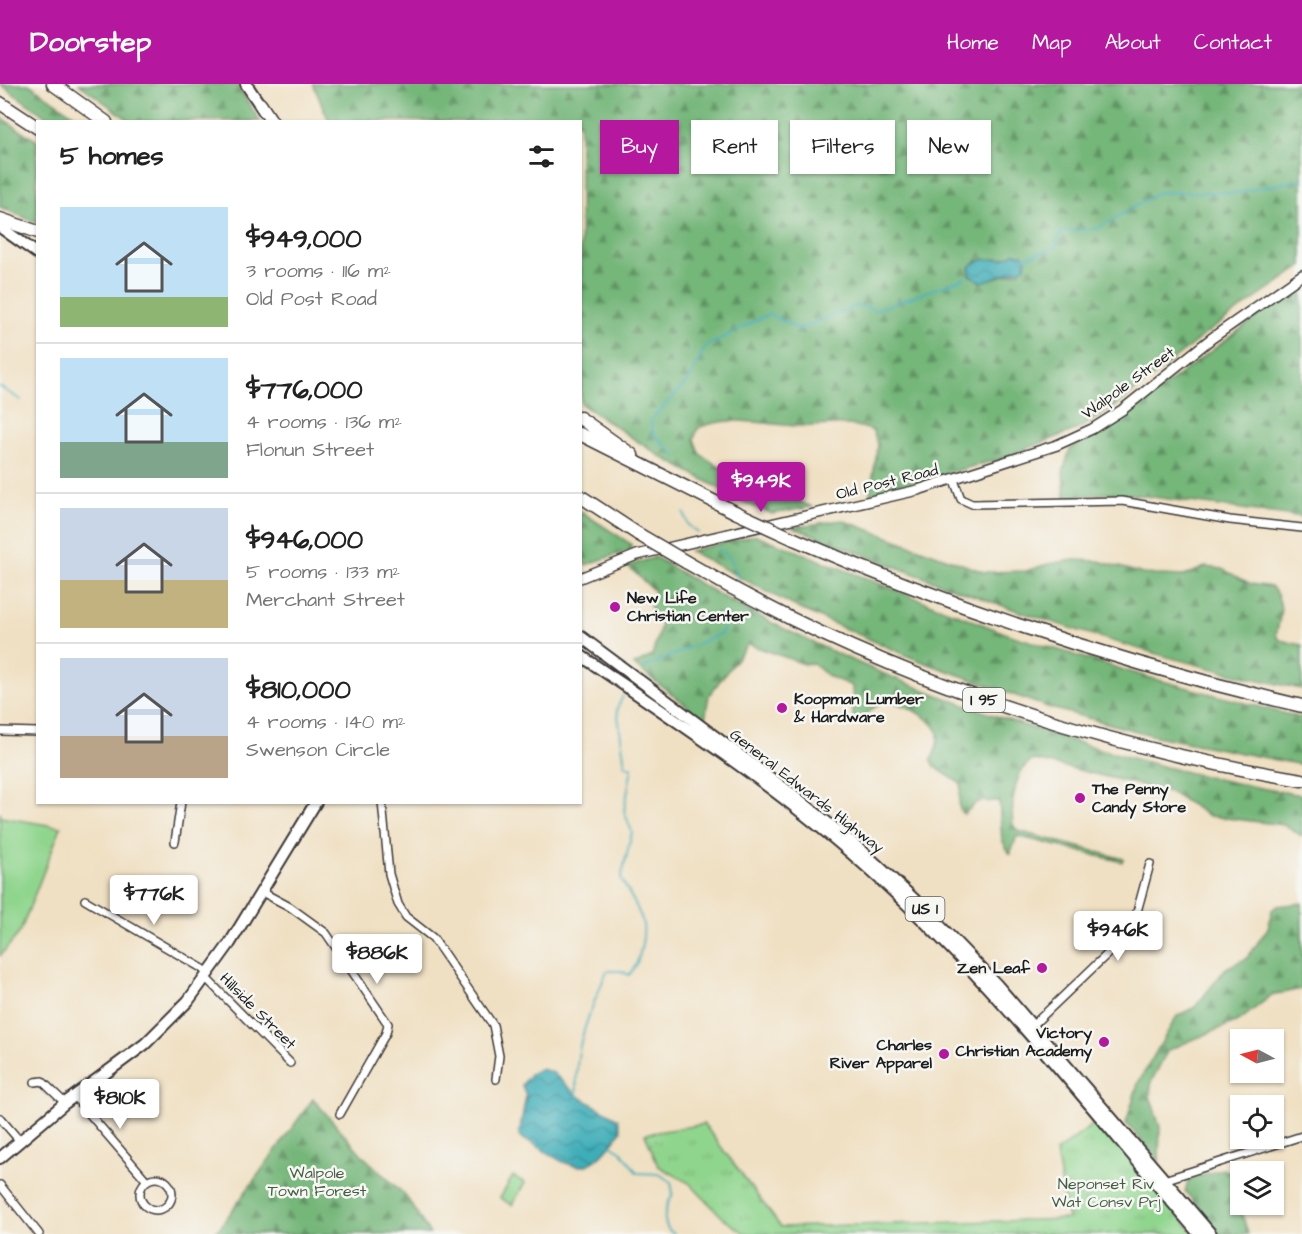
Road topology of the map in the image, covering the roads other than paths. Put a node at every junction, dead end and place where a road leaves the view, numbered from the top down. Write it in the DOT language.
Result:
graph roads {
  1 [pos="53,84"];
  2 [pos="246,84"];
  3 [pos="0,103"];
  4 [pos="260,104"];
  5 [pos="103,120"];
  6 [pos="270,120"];
  7 [pos="36,127"];
  8 [pos="0,219"];
  9 [pos="0,227"];
  10 [pos="36,231"];
  11 [pos="36,253"];
  12 [pos="1302,275"];
  13 [pos="582,419"];
  14 [pos="582,435"];
  15 [pos="656,474"];
  16 [pos="954,480"];
  17 [pos="582,497"];
  18 [pos="1302,528"];
  19 [pos="582,577"];
  20 [pos="582,637"];
  21 [pos="582,656"];
  22 [pos="1302,706"];
  23 [pos="0,731"];
  24 [pos="36,732"];
  25 [pos="1302,780"];
  26 [pos="181,804"];
  27 [pos="315,804"];
  28 [pos="382,804"];
  29 [pos="175,842"];
  30 [pos="1150,864"];
  31 [pos="262,892"];
  32 [pos="85,900"];
  33 [pos="208,975"];
  34 [pos="1032,1026"];
  35 [pos="290,1063"];
  36 [pos="496,1079"];
  37 [pos="36,1082"];
  38 [pos="70,1099"];
  39 [pos="340,1114"];
  40 [pos="0,1118"];
  41 [pos="1302,1136"];
  42 [pos="19,1140"];
  43 [pos="0,1158"];
  44 [pos="1164,1180"];
  45 [pos="147,1181"];
  46 [pos="0,1185"];
  47 [pos="39,1234"];
  48 [pos="1199,1234"];
  49 [pos="1211,1234"];
  1 -- 5 [label="highway"];
  2 -- 4 [label="main road"];
  3 -- 7 [label="highway"];
  4 -- 6 [label="highway"];
  8 -- 10 [label="highway"];
  9 -- 11 [label="main road"];
  12 -- 16 [label="main road, Walpole Street"];
  13 -- 15 [label="highway"];
  14 -- 15 [label="highway"];
  15 -- 22 [label="highway, bridge"];
  16 -- 18 [label="street, Old Post Road"];
  16 -- 19 [label="main road, Old Post Road"];
  17 -- 25 [label="highway, I 95, bridge"];
  20 -- 34 [label="main road, General Edwards Highway / US 1"];
  21 -- 48 [label="main road, General Edwards Highway / US 1"];
  23 -- 24 [label="street"];
  26 -- 29 [label="street"];
  27 -- 31 [label="main road"];
  28 -- 36 [label="street"];
  30 -- 34 [label="street"];
  31 -- 33 [label="main road"];
  31 -- 39 [label="street"];
  32 -- 33 [label="street, Hillside Street"];
  33 -- 35 [label="street, Hillside Street"];
  33 -- 38 [label="main road"];
  34 -- 44 [label="main road, General Edwards Highway / US 1"];
  37 -- 38 [label="street"];
  38 -- 42 [label="main road"];
  38 -- 45 [label="street"];
  40 -- 42 [label="street"];
  41 -- 44 [label="street"];
  42 -- 43 [label="main road"];
  44 -- 49 [label="main road, General Edwards Highway / US 1"];
  45 -- 45 [label="street"];
  46 -- 47 [label="street"];
}
